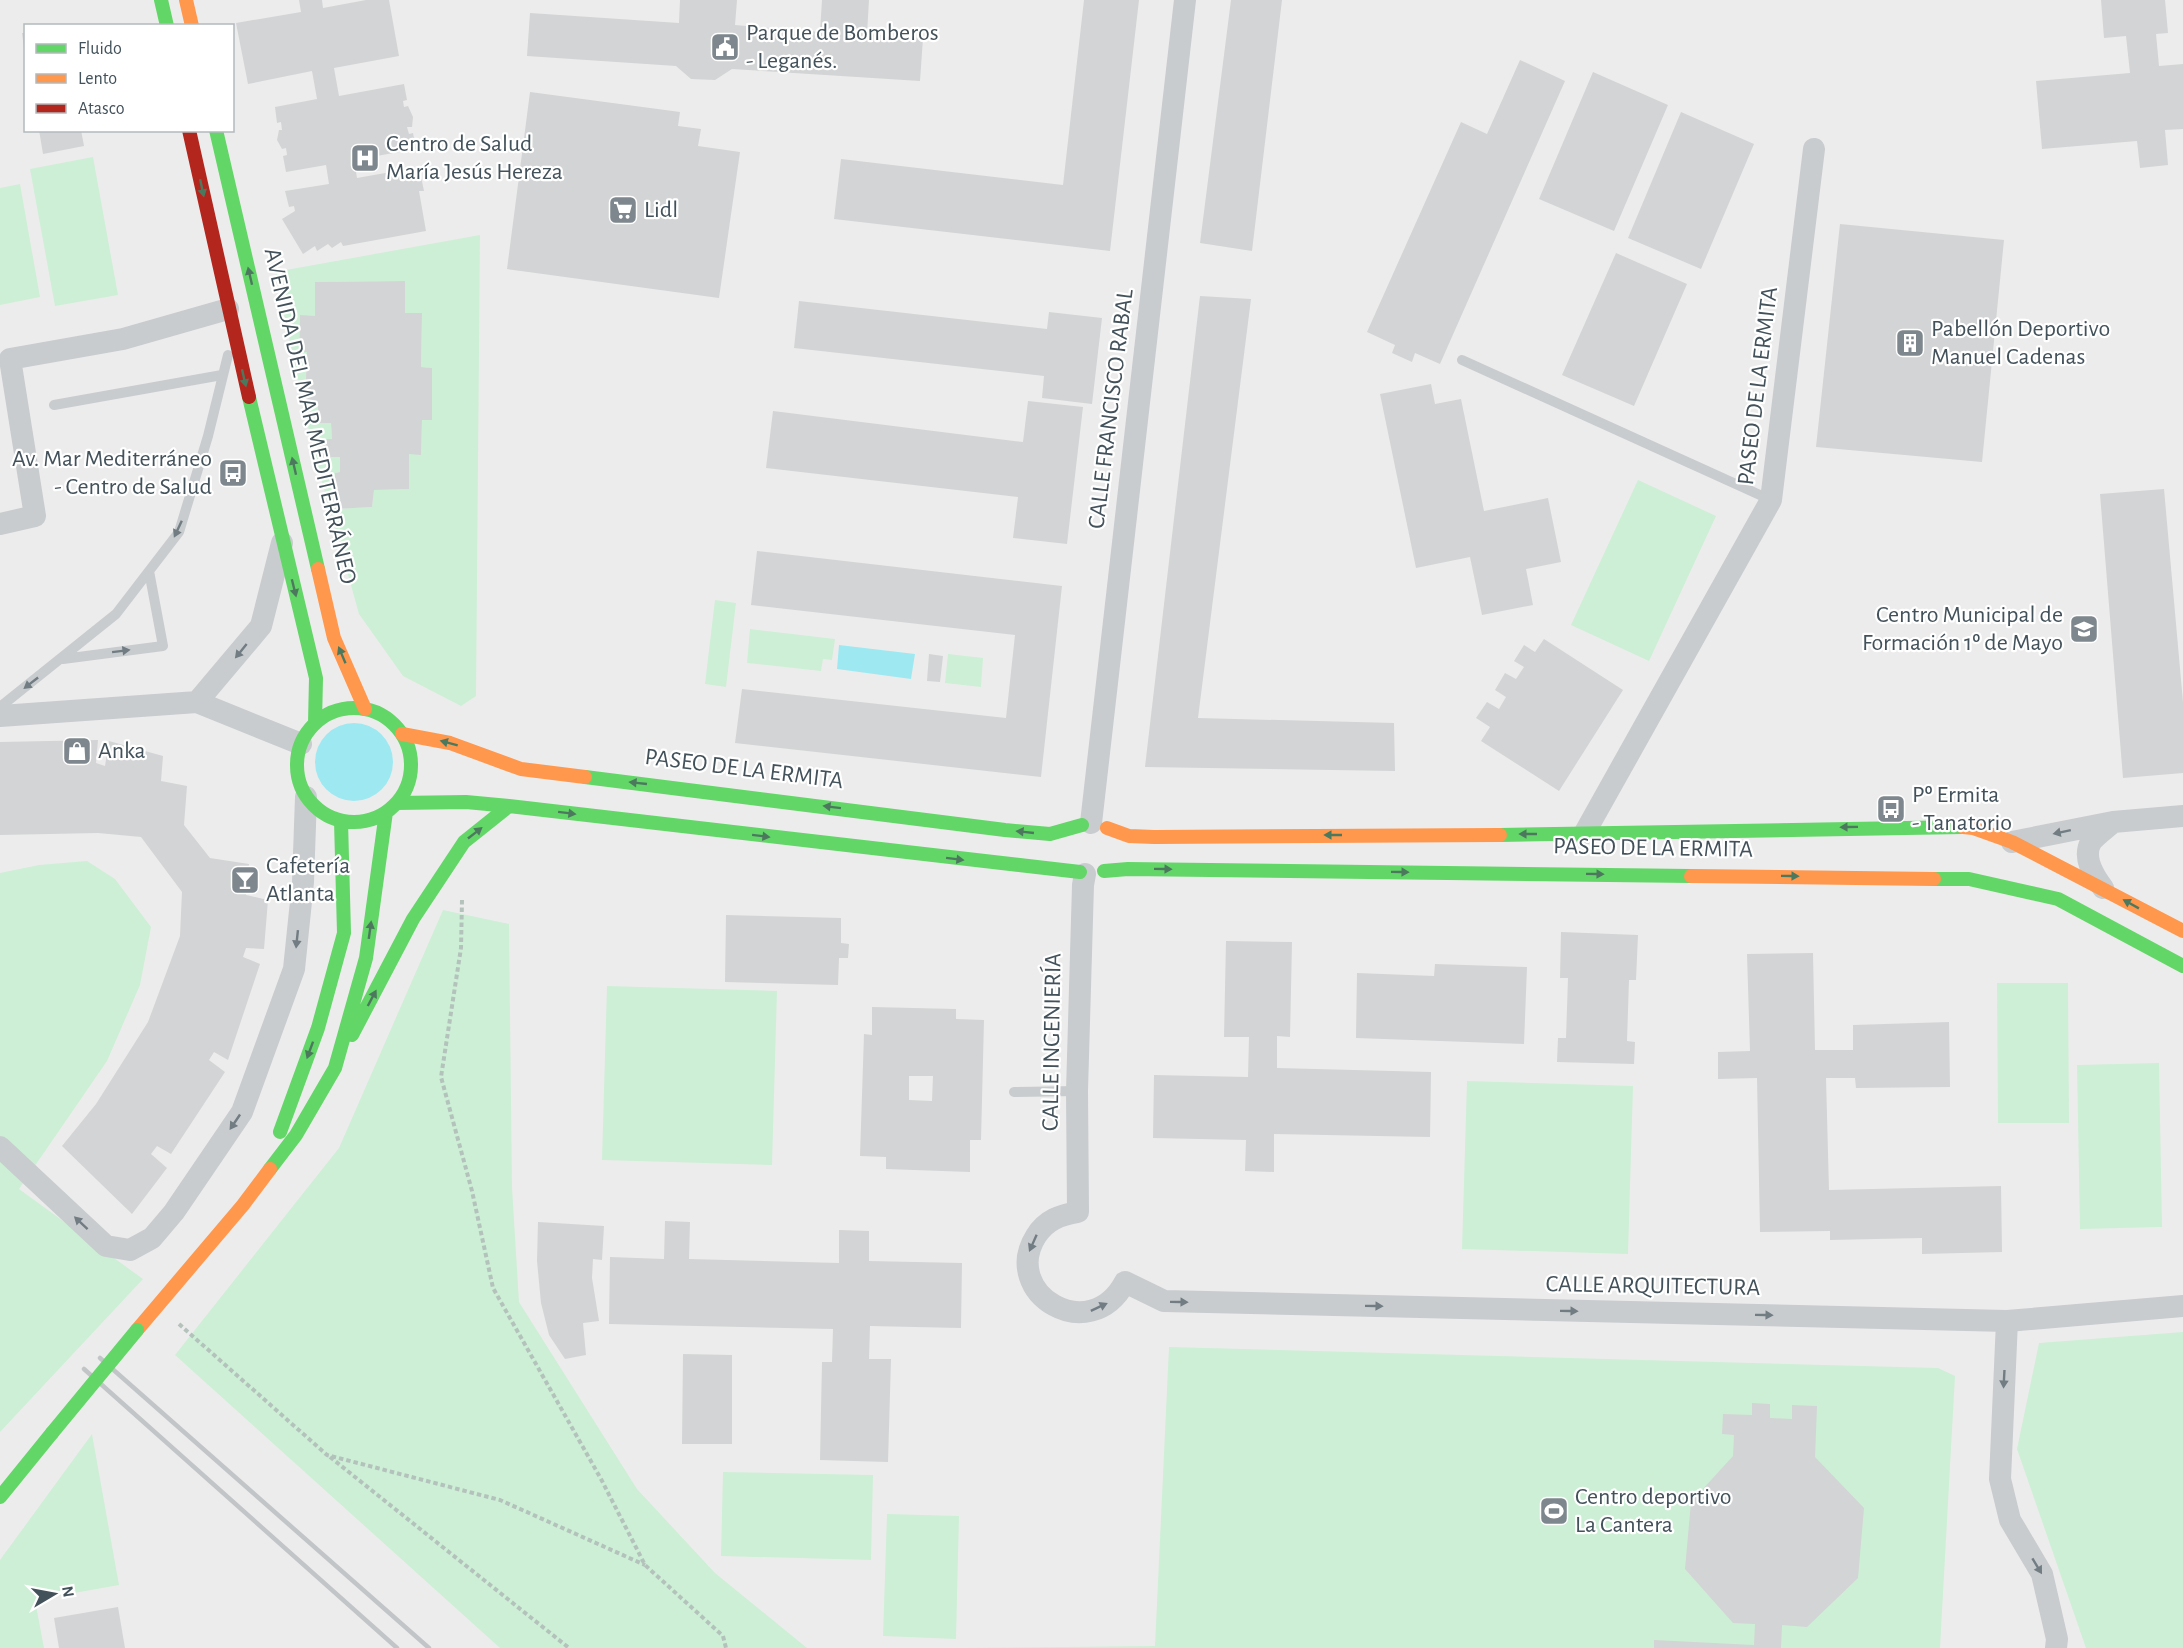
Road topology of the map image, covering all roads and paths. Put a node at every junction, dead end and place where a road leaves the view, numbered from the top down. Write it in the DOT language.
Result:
graph roads {
  1 [pos="161,0"];
  2 [pos="186,0"];
  3 [pos="1185,0"];
  4 [pos="166,24"];
  5 [pos="192,24"];
  6 [pos="189,132"];
  7 [pos="216,132"];
  8 [pos="1814,149"];
  9 [pos="228,309"];
  10 [pos="233,331"];
  11 [pos="5,360"];
  12 [pos="1462,360"];
  13 [pos="222,375"];
  14 [pos="54,405"];
  15 [pos="1771,500"];
  16 [pos="0,524"];
  17 [pos="283,539"];
  18 [pos="149,571"];
  19 [pos="63,658"];
  20 [pos="197,702"];
  21 [pos="0,707"];
  22 [pos="364,709"];
  23 [pos="0,716"];
  24 [pos="315,723"];
  25 [pos="402,734"];
  26 [pos="301,744"];
  27 [pos="306,797"];
  28 [pos="509,806"];
  29 [pos="392,808"];
  30 [pos="2183,816"];
  31 [pos="341,821"];
  32 [pos="2113,822"];
  33 [pos="1093,825"];
  34 [pos="1584,834"];
  35 [pos="2012,842"];
  36 [pos="1066,843"];
  37 [pos="1084,869"];
  38 [pos="2103,888"];
  39 [pos="462,889"];
  40 [pos="2183,931"];
  41 [pos="2183,966"];
  42 [pos="335,1068"];
  43 [pos="1014,1092"];
  44 [pos="1077,1092"];
  45 [pos="0,1147"];
  46 [pos="264,1176"];
  47 [pos="1125,1282"];
  48 [pos="158,1306"];
  49 [pos="2183,1306"];
  50 [pos="2007,1321"];
  51 [pos="327,1455"];
  52 [pos="0,1497"];
  53 [pos="645,1565"];
  54 [pos="569,1648"];
  55 [pos="726,1648"];
  56 [pos="2056,1648"];
  1 -- 4 [label="main road"];
  2 -- 5 [label="main road"];
  3 -- 33 [label="street, CALLE FRANCISCO RABAL"];
  6 -- 9 [label="main road, one-way"];
  22 -- 7 [label="main road, AVENIDA DEL MAR MEDITERRÁNEO, one-way"];
  8 -- 15 [label="street, PASEO DE LA ERMITA"];
  9 -- 10 [label="main road"];
  9 -- 11 [label="street"];
  10 -- 13 [label="lane"];
  10 -- 17 [label="main road, one-way"];
  11 -- 16 [label="street"];
  12 -- 15 [label="lane"];
  13 -- 14 [label="lane"];
  13 -- 18 [label="lane, one-way"];
  15 -- 34 [label="street, PASEO DE LA ERMITA"];
  17 -- 20 [label="street, one-way"];
  17 -- 24 [label="main road, one-way"];
  18 -- 19 [label="lane"];
  19 -- 18 [label="lane, one-way"];
  19 -- 21 [label="lane, one-way"];
  20 -- 23 [label="street"];
  20 -- 26 [label="street"];
  22 -- 24 [label="main road"];
  22 -- 25 [label="main road"];
  24 -- 26 [label="main road"];
  25 -- 29 [label="main road"];
  33 -- 25 [label="main road, PASEO DE LA ERMITA, one-way"];
  26 -- 27 [label="main road"];
  27 -- 31 [label="main road"];
  27 -- 45 [label="street, one-way"];
  28 -- 29 [label="main road, PASEO DE LA ERMITA"];
  28 -- 37 [label="main road, PASEO DE LA ERMITA, one-way"];
  42 -- 28 [label="main road, one-way"];
  29 -- 31 [label="main road"];
  42 -- 29 [label="main road, one-way"];
  30 -- 32 [label="street"];
  31 -- 46 [label="main road, one-way"];
  32 -- 35 [label="street, one-way"];
  32 -- 38 [label="street"];
  34 -- 33 [label="main road, PASEO DE LA ERMITA, one-way"];
  33 -- 36 [label="main road"];
  33 -- 37 [label="main road"];
  35 -- 34 [label="main road, PASEO DE LA ERMITA, one-way"];
  35 -- 38 [label="main road, PASEO DE LA ERMITA"];
  37 -- 41 [label="main road, PASEO DE LA ERMITA, one-way"];
  37 -- 44 [label="street, CALLE INGENIERÍA"];
  40 -- 38 [label="main road, PASEO DE LA ERMITA, one-way"];
  39 -- 53 [label="path"];
  42 -- 46 [label="main road"];
  43 -- 44 [label="lane"];
  44 -- 47 [label="street, CALLE INGENIERÍA, one-way"];
  46 -- 48 [label="main road"];
  47 -- 50 [label="street, CALLE ARQUITECTURA, one-way"];
  48 -- 51 [label="path"];
  48 -- 52 [label="main road, bridge"];
  49 -- 50 [label="street, CALLE ARQUITECTURA"];
  50 -- 56 [label="street, one-way"];
  51 -- 53 [label="path"];
  51 -- 54 [label="path"];
  53 -- 55 [label="path"];
}
